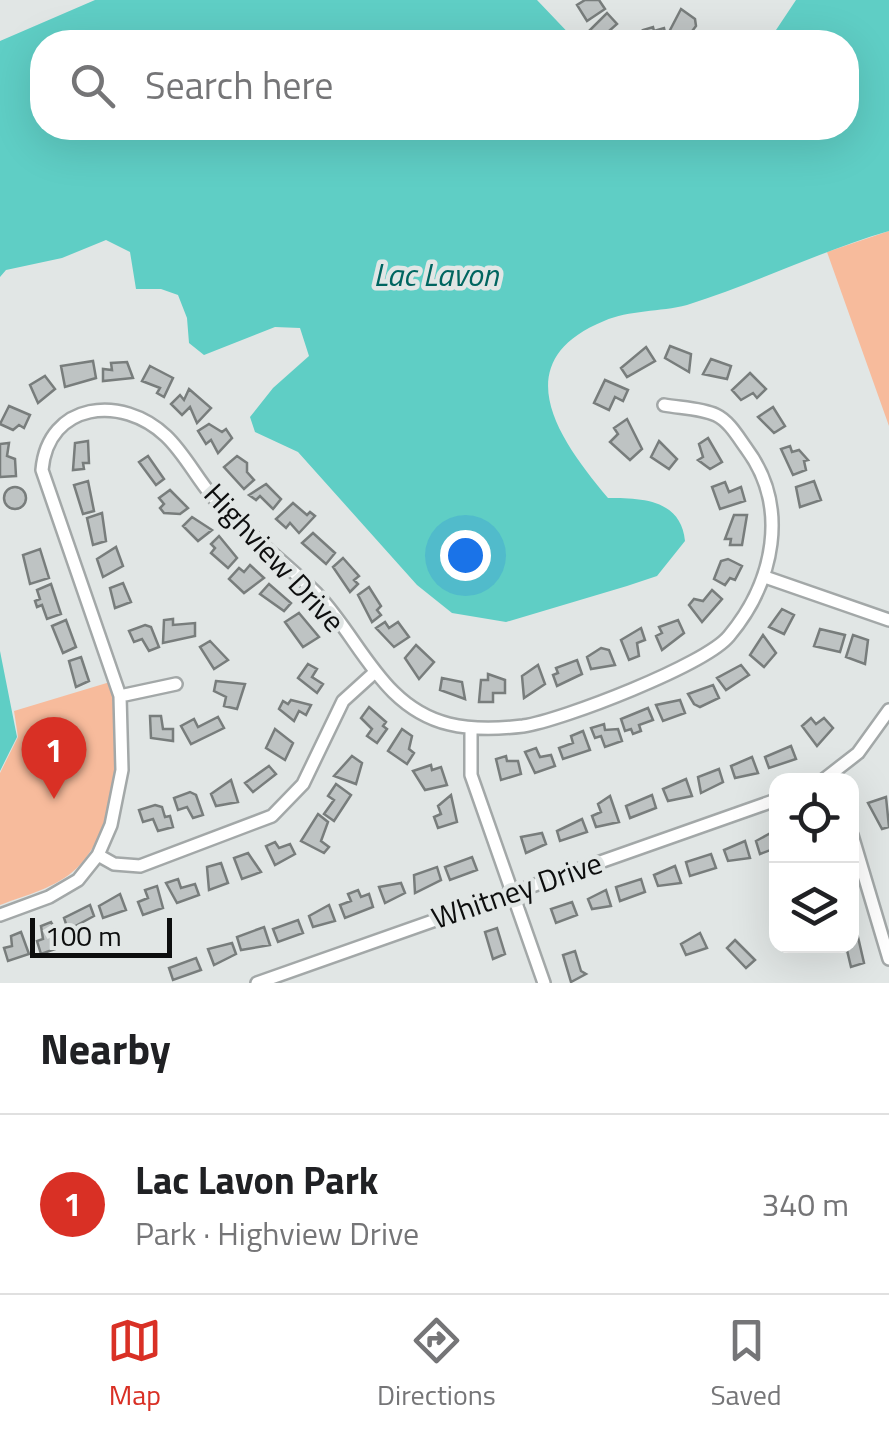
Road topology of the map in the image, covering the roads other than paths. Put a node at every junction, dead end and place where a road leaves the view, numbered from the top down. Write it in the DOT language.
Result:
graph roads {
  1 [pos="664,405"];
  2 [pos="765,577"];
  3 [pos="889,620"];
  4 [pos="375,672"];
  5 [pos="176,684"];
  6 [pos="120,696"];
  7 [pos="889,710"];
  8 [pos="470,730"];
  9 [pos="832,773"];
  10 [pos="769,802"];
  11 [pos="98,855"];
  12 [pos="859,858"];
  13 [pos="511,892"];
  14 [pos="0,915"];
  15 [pos="889,959"];
  16 [pos="257,983"];
  17 [pos="544,983"];
  1 -- 2 [label="street, Highview Drive"];
  2 -- 3 [label="street"];
  2 -- 8 [label="street, Highview Drive"];
  4 -- 6 [label="street, Highview Drive"];
  4 -- 8 [label="street, Highview Drive"];
  4 -- 11 [label="street"];
  5 -- 6 [label="street"];
  6 -- 11 [label="street, Highview Drive"];
  7 -- 9 [label="street"];
  8 -- 13 [label="street"];
  10 -- 13 [label="street, Whitney Drive"];
  11 -- 14 [label="street, Highview Drive"];
  12 -- 15 [label="street"];
  13 -- 16 [label="street, Whitney Drive"];
  13 -- 17 [label="street"];
}
